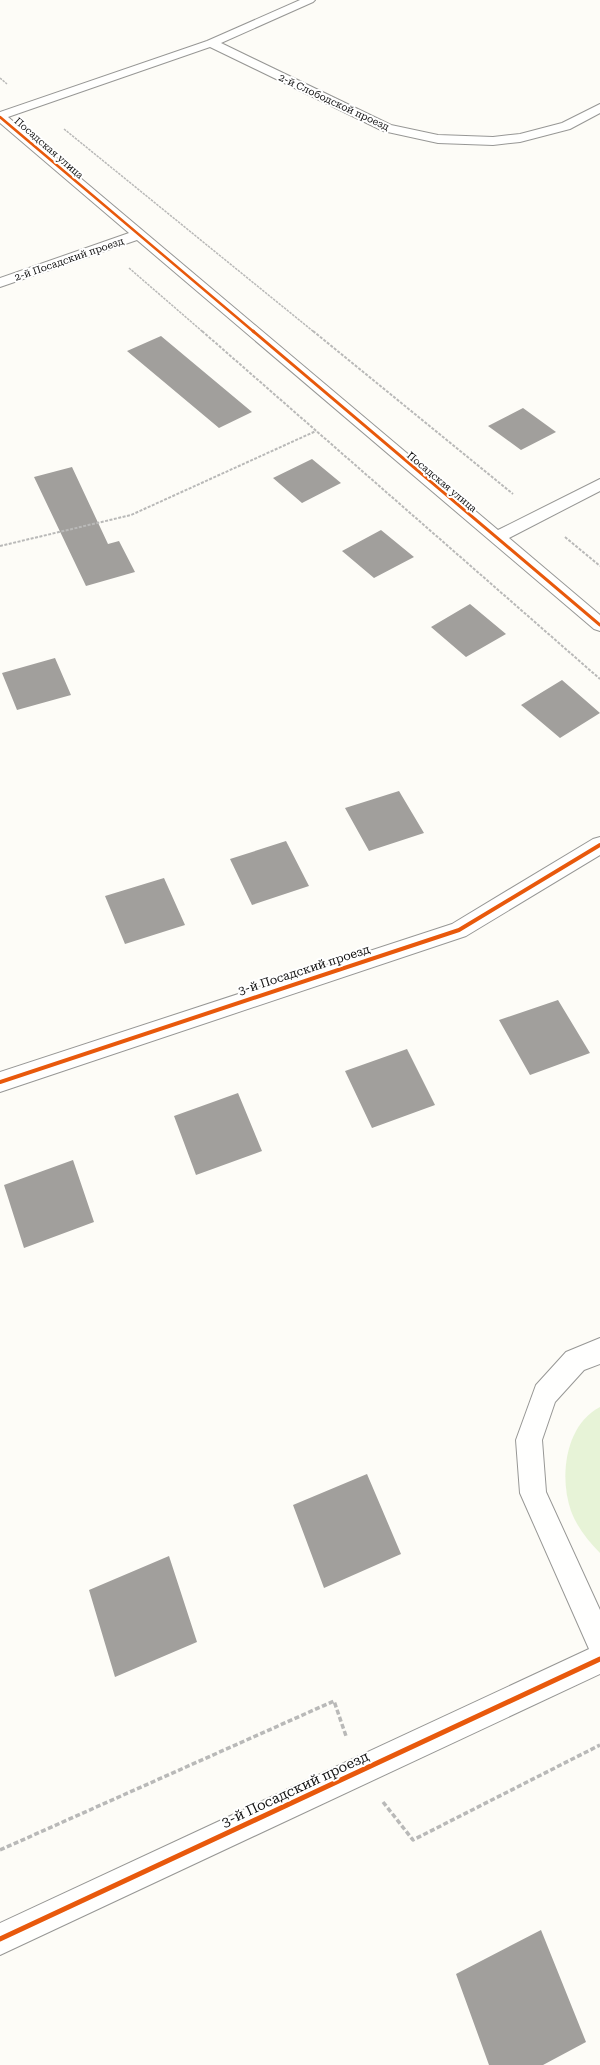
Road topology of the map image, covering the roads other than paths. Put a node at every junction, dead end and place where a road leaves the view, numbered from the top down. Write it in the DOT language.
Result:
graph roads {
  1 [pos="308,0"];
  2 [pos="211,43"];
  3 [pos="600,108"];
  4 [pos="0,116"];
  5 [pos="137,235"];
  6 [pos="0,283"];
  7 [pos="600,484"];
  8 [pos="496,538"];
  9 [pos="600,625"];
  10 [pos="600,845"];
  11 [pos="0,1082"];
  12 [pos="600,1351"];
  13 [pos="600,1642"];
  14 [pos="600,1659"];
  15 [pos="0,1939"];
  1 -- 2 [label="street"];
  2 -- 3 [label="street, 2-й Слободской проезд"];
  2 -- 4 [label="street"];
  4 -- 5 [label="street, Посадская улица"];
  5 -- 6 [label="street, 2-й Посадский проезд"];
  5 -- 8 [label="street, Посадская улица"];
  7 -- 8 [label="street"];
  8 -- 9 [label="street, Посадская улица"];
  10 -- 11 [label="street, 3-й Посадский проезд"];
  12 -- 13 [label="street"];
  14 -- 15 [label="street, 3-й Посадский проезд"];
}
